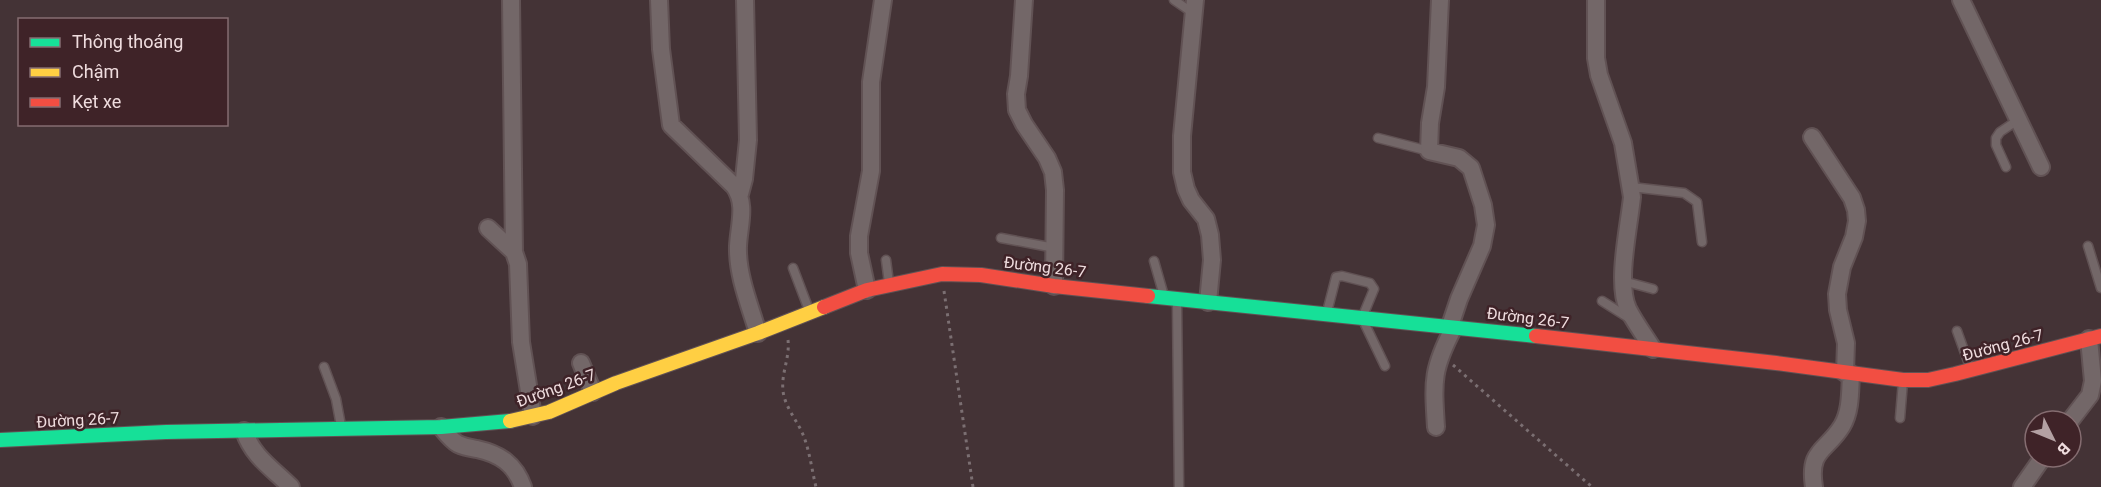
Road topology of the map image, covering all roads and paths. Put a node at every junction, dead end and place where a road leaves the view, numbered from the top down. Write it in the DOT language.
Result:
graph roads {
  1 [pos="510,0"];
  2 [pos="659,0"];
  3 [pos="745,0"];
  4 [pos="883,0"];
  5 [pos="1024,0"];
  6 [pos="1174,0"];
  7 [pos="1440,0"];
  8 [pos="1596,0"];
  9 [pos="1961,0"];
  10 [pos="1194,7"];
  11 [pos="2018,120"];
  12 [pos="1812,137"];
  13 [pos="1378,138"];
  14 [pos="1429,151"];
  15 [pos="2006,166"];
  16 [pos="2041,167"];
  17 [pos="1631,187"];
  18 [pos="740,194"];
  19 [pos="488,228"];
  20 [pos="1001,238"];
  21 [pos="1702,242"];
  22 [pos="2088,246"];
  23 [pos="1054,248"];
  24 [pos="514,252"];
  25 [pos="886,260"];
  26 [pos="1154,261"];
  27 [pos="793,268"];
  28 [pos="942,274"];
  29 [pos="1623,281"];
  30 [pos="889,284"];
  31 [pos="1054,286"];
  32 [pos="2101,288"];
  33 [pos="1653,289"];
  34 [pos="867,290"];
  35 [pos="1171,297"];
  36 [pos="1602,301"];
  37 [pos="1208,302"];
  38 [pos="810,314"];
  39 [pos="1326,315"];
  40 [pos="1362,318"];
  41 [pos="1637,323"];
  42 [pos="783,324"];
  43 [pos="1452,326"];
  44 [pos="1957,331"];
  45 [pos="758,333"];
  46 [pos="2095,338"];
  47 [pos="1653,349"];
  48 [pos="1440,354"];
  49 [pos="581,363"];
  50 [pos="1385,366"];
  51 [pos="324,367"];
  52 [pos="1971,370"];
  53 [pos="1848,374"];
  54 [pos="1903,380"];
  55 [pos="593,392"];
  56 [pos="2079,409"];
  57 [pos="533,416"];
  58 [pos="1900,418"];
  59 [pos="441,427"];
  60 [pos="1436,427"];
  61 [pos="342,430"];
  62 [pos="244,431"];
  63 [pos="0,440"];
  64 [pos="2035,469"];
  65 [pos="291,487"];
  66 [pos="523,487"];
  67 [pos="816,487"];
  68 [pos="973,487"];
  69 [pos="1179,487"];
  70 [pos="1592,487"];
  71 [pos="1814,487"];
  72 [pos="2022,487"];
  1 -- 24 [label="street"];
  2 -- 18 [label="street"];
  3 -- 18 [label="street"];
  4 -- 34 [label="street"];
  5 -- 23 [label="street"];
  6 -- 10 [label="lane"];
  7 -- 14 [label="street"];
  8 -- 17 [label="street"];
  9 -- 11 [label="street"];
  10 -- 37 [label="street"];
  11 -- 15 [label="lane"];
  11 -- 16 [label="street"];
  12 -- 53 [label="street"];
  13 -- 14 [label="lane"];
  14 -- 43 [label="street"];
  17 -- 21 [label="lane"];
  17 -- 29 [label="street"];
  18 -- 45 [label="street"];
  19 -- 24 [label="street"];
  20 -- 23 [label="lane"];
  22 -- 32 [label="lane"];
  23 -- 31 [label="street"];
  24 -- 57 [label="street"];
  25 -- 30 [label="lane"];
  26 -- 35 [label="lane"];
  27 -- 38 [label="lane"];
  28 -- 30 [label="street, Đường 26-7"];
  28 -- 31 [label="street, Đường 26-7"];
  28 -- 68 [label="path"];
  29 -- 33 [label="lane"];
  29 -- 41 [label="street"];
  30 -- 34 [label="street, Đường 26-7"];
  31 -- 35 [label="street, Đường 26-7"];
  34 -- 38 [label="street, Đường 26-7"];
  35 -- 37 [label="street, Đường 26-7"];
  35 -- 69 [label="lane"];
  36 -- 41 [label="lane"];
  37 -- 39 [label="street, Đường 26-7"];
  38 -- 42 [label="street, Đường 26-7"];
  39 -- 40 [label="street, Đường 26-7"];
  39 -- 40 [label="lane"];
  40 -- 43 [label="street, Đường 26-7"];
  40 -- 50 [label="lane"];
  41 -- 47 [label="street"];
  42 -- 45 [label="street, Đường 26-7"];
  42 -- 67 [label="path"];
  43 -- 47 [label="street, Đường 26-7"];
  43 -- 48 [label="street"];
  44 -- 52 [label="lane"];
  45 -- 55 [label="street, Đường 26-7"];
  46 -- 52 [label="street, Đường 26-7"];
  46 -- 56 [label="street"];
  47 -- 53 [label="street, Đường 26-7"];
  48 -- 60 [label="street"];
  48 -- 70 [label="path"];
  49 -- 55 [label="street"];
  51 -- 61 [label="lane"];
  52 -- 54 [label="street, Đường 26-7"];
  53 -- 54 [label="street, Đường 26-7"];
  53 -- 71 [label="street"];
  54 -- 58 [label="lane"];
  55 -- 57 [label="street, Đường 26-7"];
  57 -- 59 [label="street, Đường 26-7"];
  59 -- 61 [label="street, Đường 26-7"];
  59 -- 66 [label="street"];
  61 -- 62 [label="street, Đường 26-7"];
  62 -- 63 [label="street, Đường 26-7"];
  62 -- 65 [label="street"];
  64 -- 72 [label="street"];
}
